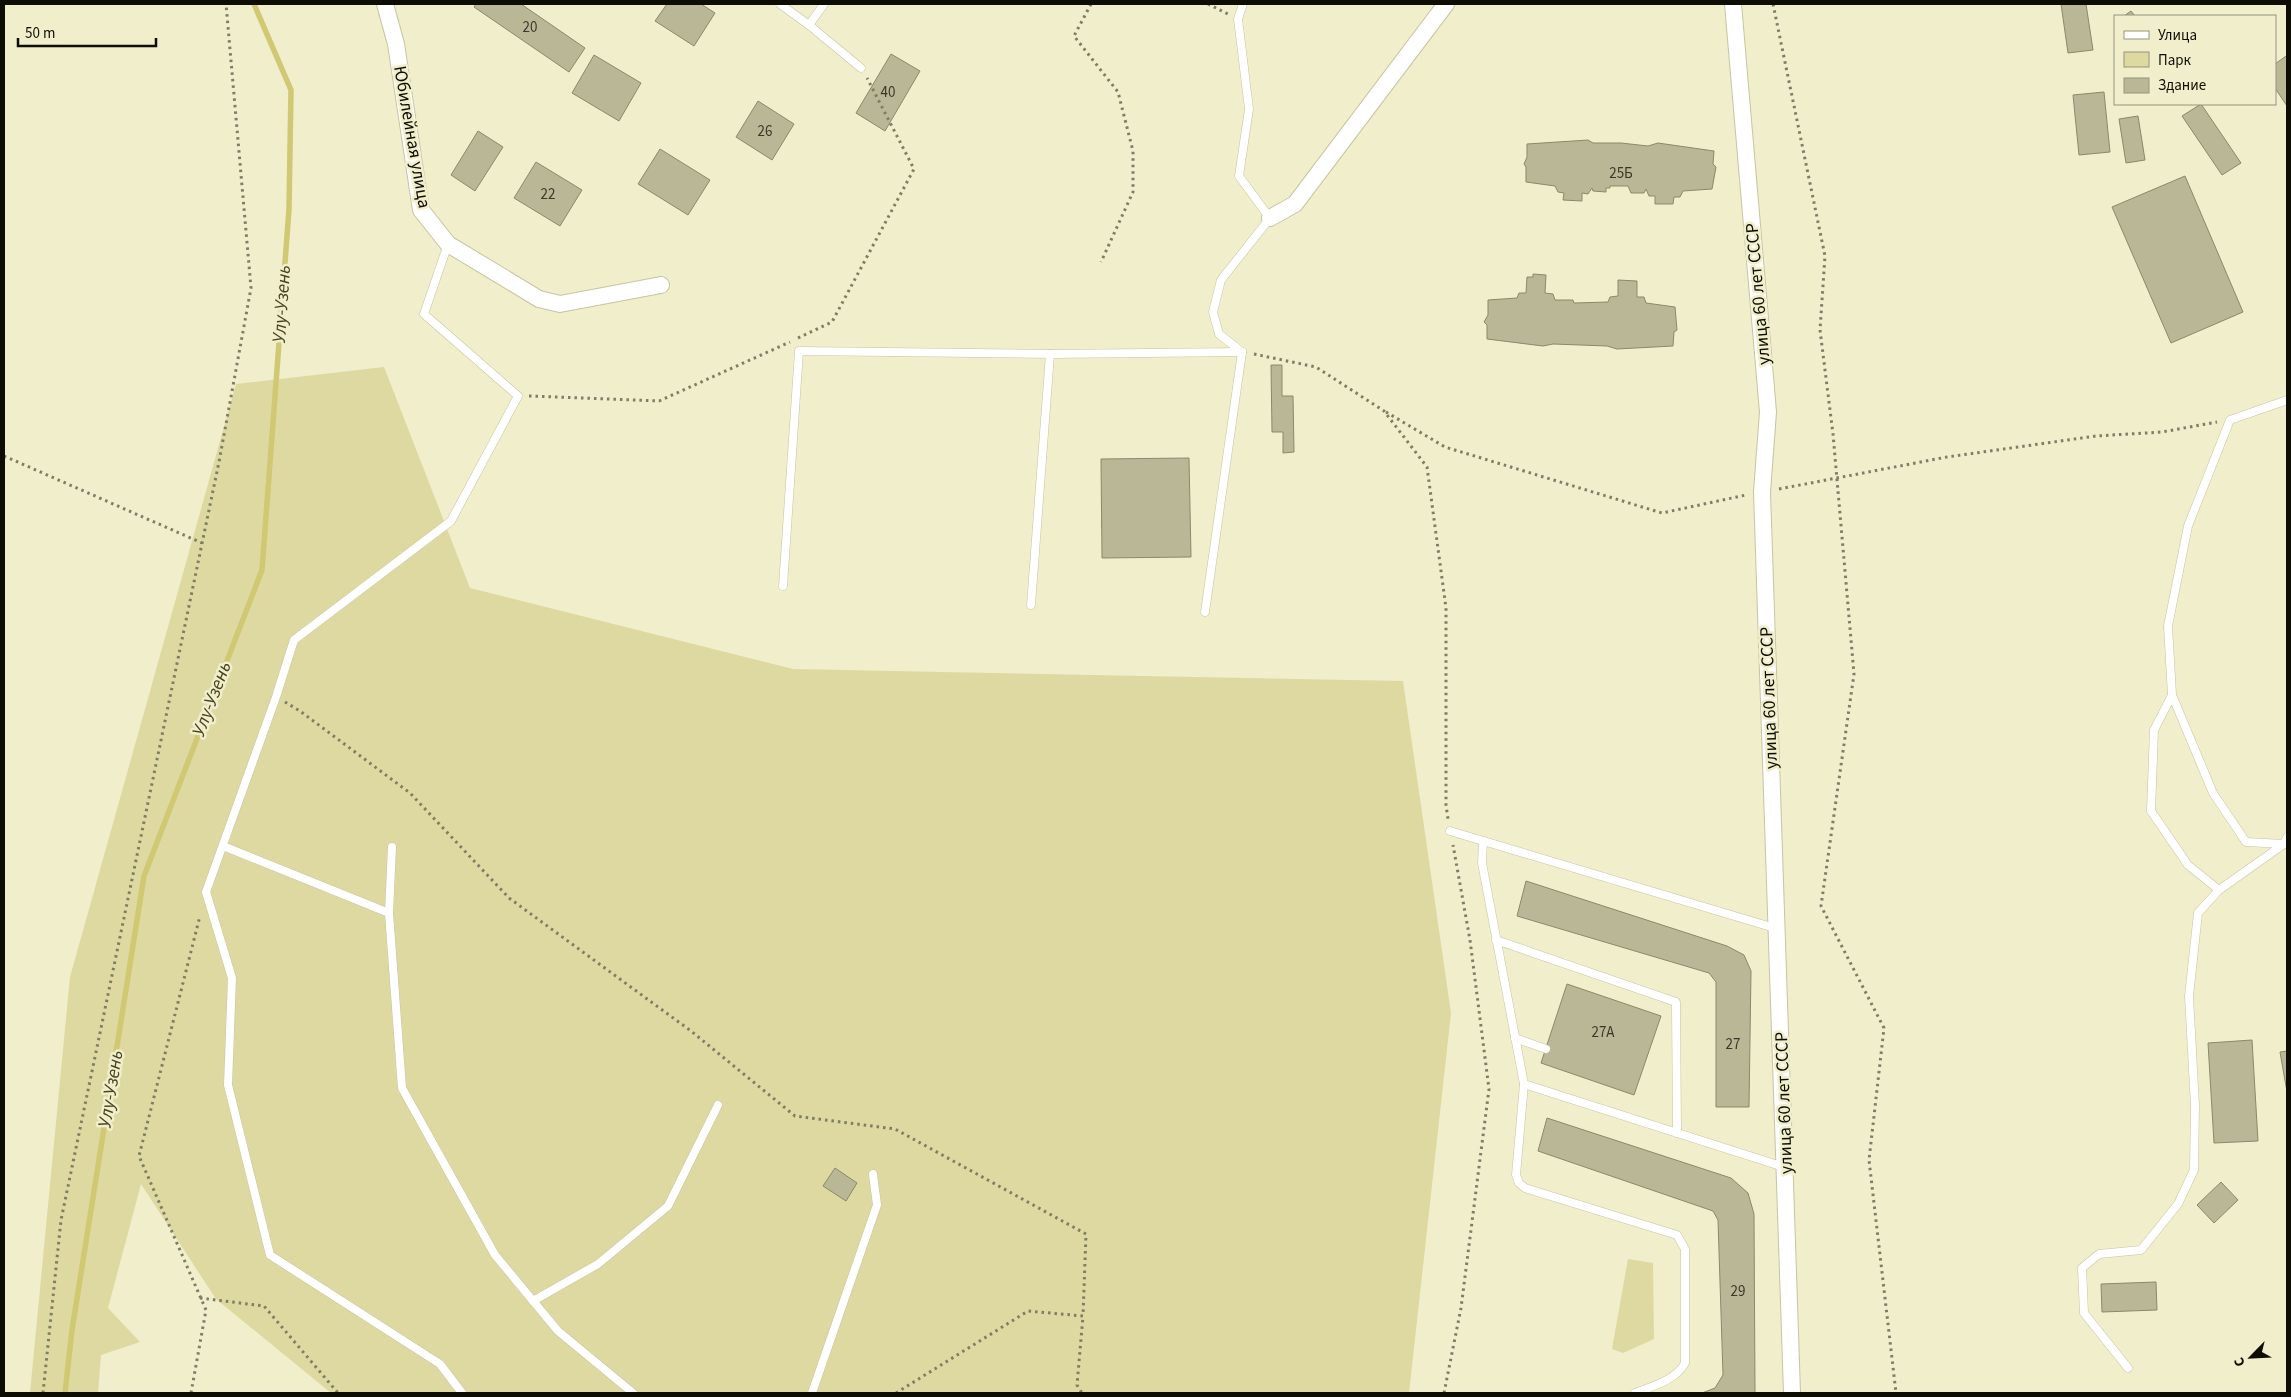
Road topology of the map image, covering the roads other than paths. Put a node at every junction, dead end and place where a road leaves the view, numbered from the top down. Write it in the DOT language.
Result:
graph roads {
  1 [pos="385,4"];
  2 [pos="780,4"];
  3 [pos="824,4"];
  4 [pos="1243,4"];
  5 [pos="1446,4"];
  6 [pos="1733,4"];
  7 [pos="809,25"];
  8 [pos="862,68"];
  9 [pos="1270,218"];
  10 [pos="448,244"];
  11 [pos="661,285"];
  12 [pos="1242,352"];
  13 [pos="1050,354"];
  14 [pos="2287,400"];
  15 [pos="783,586"];
  16 [pos="1030,605"];
  17 [pos="1206,612"];
  18 [pos="2172,695"];
  19 [pos="1450,831"];
  20 [pos="1483,841"];
  21 [pos="2286,841"];
  22 [pos="222,846"];
  23 [pos="392,847"];
  24 [pos="2219,890"];
  25 [pos="389,912"];
  26 [pos="1778,929"];
  27 [pos="1496,940"];
  28 [pos="1515,1038"];
  29 [pos="1546,1049"];
  30 [pos="1524,1084"];
  31 [pos="718,1105"];
  32 [pos="1677,1133"];
  33 [pos="1786,1168"];
  34 [pos="873,1174"];
  35 [pos="533,1301"];
  36 [pos="2128,1368"];
  37 [pos="462,1393"];
  38 [pos="632,1393"];
  39 [pos="812,1393"];
  40 [pos="1635,1393"];
  41 [pos="1792,1393"];
  1 -- 10 [label="street, Юбилейная улица"];
  2 -- 7 [label="lane"];
  3 -- 7 [label="lane"];
  4 -- 9 [label="lane"];
  5 -- 9 [label="street"];
  6 -- 26 [label="street, улица 60 лет СССР"];
  7 -- 8 [label="lane"];
  9 -- 12 [label="lane"];
  10 -- 11 [label="street, Юбилейная улица"];
  10 -- 22 [label="lane"];
  12 -- 13 [label="lane"];
  12 -- 17 [label="lane"];
  13 -- 15 [label="lane"];
  13 -- 16 [label="lane"];
  14 -- 18 [label="lane"];
  18 -- 21 [label="lane"];
  18 -- 24 [label="lane"];
  19 -- 20 [label="lane"];
  20 -- 26 [label="lane"];
  20 -- 27 [label="lane"];
  21 -- 24 [label="lane"];
  22 -- 25 [label="lane"];
  22 -- 37 [label="lane"];
  23 -- 25 [label="lane"];
  24 -- 36 [label="lane"];
  25 -- 35 [label="lane"];
  26 -- 33 [label="street, улица 60 лет СССР"];
  27 -- 28 [label="lane"];
  27 -- 32 [label="lane"];
  28 -- 29 [label="lane"];
  28 -- 30 [label="lane"];
  30 -- 32 [label="lane"];
  30 -- 40 [label="lane"];
  31 -- 35 [label="lane"];
  32 -- 33 [label="lane"];
  33 -- 41 [label="street, улица 60 лет СССР"];
  34 -- 39 [label="lane"];
  35 -- 38 [label="lane"];
}
